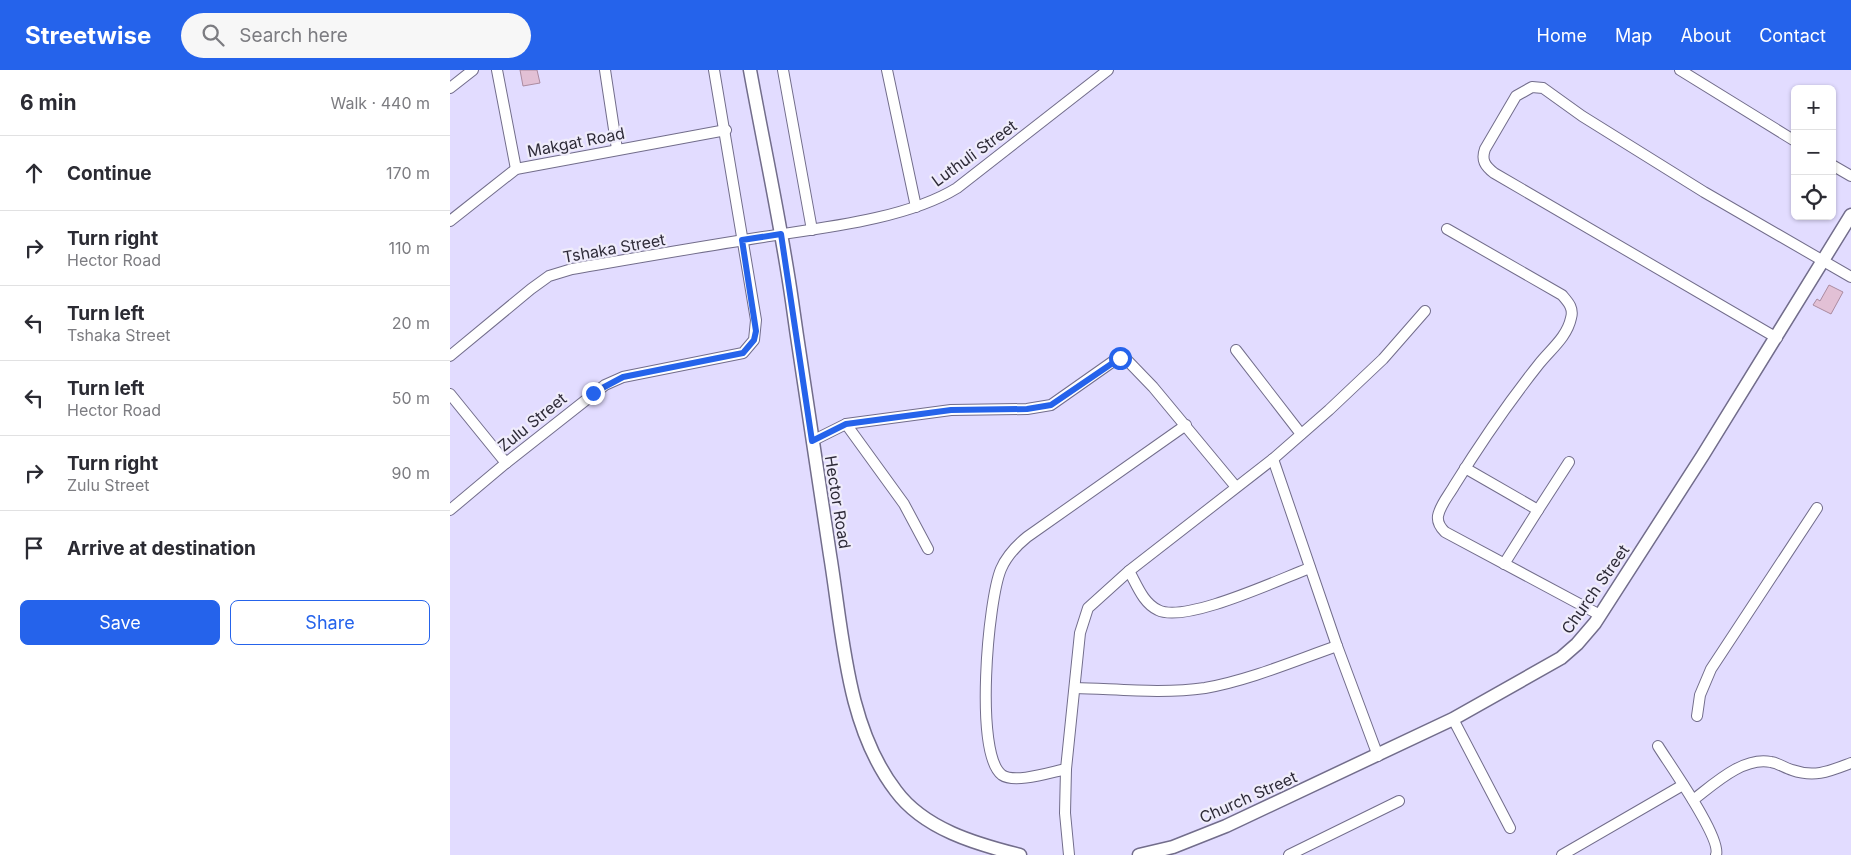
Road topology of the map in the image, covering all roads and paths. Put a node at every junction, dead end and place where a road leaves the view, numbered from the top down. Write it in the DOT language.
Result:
graph roads {
  1 [pos="473,70"];
  2 [pos="497,70"];
  3 [pos="605,70"];
  4 [pos="714,70"];
  5 [pos="750,70"];
  6 [pos="783,70"];
  7 [pos="887,70"];
  8 [pos="1108,70"];
  9 [pos="1680,70"];
  10 [pos="450,88"];
  11 [pos="726,130"];
  12 [pos="1791,139"];
  13 [pos="617,149"];
  14 [pos="1836,167"];
  15 [pos="516,169"];
  16 [pos="1851,176"];
  17 [pos="916,207"];
  18 [pos="1851,215"];
  19 [pos="450,221"];
  20 [pos="1447,229"];
  21 [pos="812,230"];
  22 [pos="781,234"];
  23 [pos="742,240"];
  24 [pos="1823,260"];
  25 [pos="1851,277"];
  26 [pos="1425,311"];
  27 [pos="1777,338"];
  28 [pos="1236,350"];
  29 [pos="450,356"];
  30 [pos="450,394"];
  31 [pos="846,424"];
  32 [pos="1186,425"];
  33 [pos="1301,434"];
  34 [pos="812,441"];
  35 [pos="1273,459"];
  36 [pos="506,462"];
  37 [pos="1569,462"];
  38 [pos="1465,468"];
  39 [pos="1236,486"];
  40 [pos="1818,508"];
  41 [pos="450,510"];
  42 [pos="1538,510"];
  43 [pos="928,549"];
  44 [pos="1504,564"];
  45 [pos="1310,568"];
  46 [pos="1129,571"];
  47 [pos="1600,615"];
  48 [pos="1337,646"];
  49 [pos="1075,688"];
  50 [pos="1697,716"];
  51 [pos="1453,719"];
  52 [pos="1658,746"];
  53 [pos="1378,756"];
  54 [pos="1851,763"];
  55 [pos="1066,769"];
  56 [pos="1683,785"];
  57 [pos="1693,800"];
  58 [pos="1399,801"];
  59 [pos="1510,828"];
  60 [pos="1020,855"];
  61 [pos="1069,855"];
  62 [pos="1139,855"];
  63 [pos="1289,855"];
  64 [pos="1562,855"];
  65 [pos="1716,855"];
  1 -- 10 [label="street"];
  2 -- 15 [label="street"];
  3 -- 13 [label="street"];
  4 -- 11 [label="street"];
  5 -- 22 [label="street, Hector Road"];
  6 -- 21 [label="street"];
  7 -- 17 [label="street"];
  8 -- 17 [label="street, Luthuli Street"];
  9 -- 12 [label="street"];
  11 -- 13 [label="street, Makgat Road"];
  11 -- 23 [label="street"];
  13 -- 15 [label="street, Makgat Road"];
  14 -- 16 [label="street"];
  15 -- 19 [label="street, Makgat Road"];
  17 -- 21 [label="street, Luthuli Street"];
  18 -- 24 [label="street, Church Street"];
  20 -- 38 [label="street"];
  21 -- 22 [label="street, Luthuli Street"];
  22 -- 23 [label="street, Tshaka Street"];
  22 -- 34 [label="street, Hector Road"];
  23 -- 29 [label="street, Tshaka Street"];
  23 -- 36 [label="street, Zulu Street"];
  24 -- 25 [label="street"];
  24 -- 27 [label="street, Church Street"];
  24 -- 27 [label="street"];
  26 -- 33 [label="street"];
  27 -- 47 [label="street, Church Street"];
  28 -- 33 [label="street"];
  30 -- 36 [label="street"];
  31 -- 32 [label="street"];
  31 -- 34 [label="street"];
  31 -- 43 [label="street"];
  32 -- 39 [label="street"];
  32 -- 55 [label="street"];
  33 -- 35 [label="street"];
  34 -- 60 [label="street, Hector Road"];
  35 -- 39 [label="street"];
  35 -- 45 [label="street"];
  36 -- 41 [label="street, Zulu Street"];
  37 -- 42 [label="street"];
  38 -- 42 [label="street"];
  38 -- 44 [label="street"];
  39 -- 46 [label="street"];
  40 -- 50 [label="street"];
  42 -- 44 [label="street"];
  44 -- 47 [label="street"];
  45 -- 46 [label="street"];
  45 -- 48 [label="street"];
  46 -- 49 [label="street"];
  47 -- 51 [label="street, Church Street"];
  48 -- 49 [label="street"];
  48 -- 53 [label="street"];
  49 -- 55 [label="street"];
  51 -- 53 [label="street, Church Street"];
  51 -- 59 [label="street"];
  52 -- 56 [label="street"];
  53 -- 62 [label="street, Church Street"];
  54 -- 57 [label="street"];
  55 -- 61 [label="street"];
  56 -- 57 [label="street"];
  56 -- 64 [label="street"];
  57 -- 65 [label="street"];
  58 -- 63 [label="street"];
}
